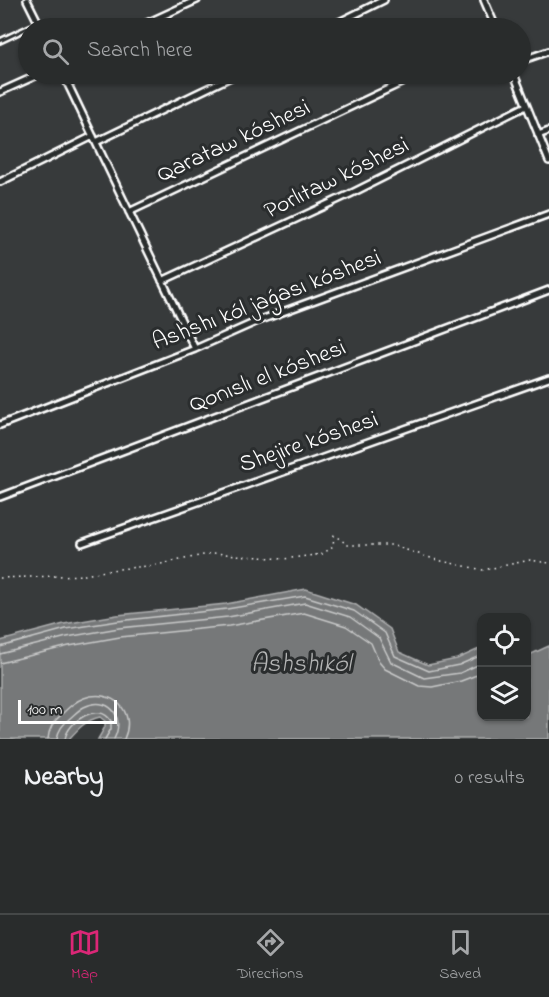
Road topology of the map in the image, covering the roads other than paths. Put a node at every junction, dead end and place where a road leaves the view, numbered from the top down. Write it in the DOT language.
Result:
graph roads {
  1 [pos="27,0"];
  2 [pos="197,0"];
  3 [pos="384,0"];
  4 [pos="486,0"];
  5 [pos="36,18"];
  6 [pos="158,18"];
  7 [pos="347,18"];
  8 [pos="492,18"];
  9 [pos="18,35"];
  10 [pos="0,42"];
  11 [pos="549,51"];
  12 [pos="531,57"];
  13 [pos="18,84"];
  14 [pos="68,84"];
  15 [pos="216,84"];
  16 [pos="399,84"];
  17 [pos="518,84"];
  18 [pos="0,92"];
  19 [pos="526,106"];
  20 [pos="549,131"];
  21 [pos="538,135"];
  22 [pos="93,136"];
  23 [pos="96,142"];
  24 [pos="549,161"];
  25 [pos="0,182"];
  26 [pos="129,212"];
  27 [pos="549,214"];
  28 [pos="162,281"];
  29 [pos="549,290"];
  30 [pos="195,349"];
  31 [pos="549,378"];
  32 [pos="0,425"];
  33 [pos="0,497"];
  34 [pos="82,543"];
  1 -- 5 [label="street"];
  2 -- 6 [label="street"];
  3 -- 7 [label="street"];
  4 -- 8 [label="street"];
  9 -- 10 [label="lane"];
  11 -- 12 [label="street"];
  13 -- 18 [label="street"];
  14 -- 22 [label="street"];
  15 -- 23 [label="street"];
  16 -- 26 [label="street, Qarataw kóshesi"];
  17 -- 19 [label="street"];
  19 -- 21 [label="street"];
  19 -- 28 [label="street, Porlıtaw kóshesi"];
  20 -- 21 [label="street"];
  21 -- 24 [label="street"];
  22 -- 23 [label="street"];
  22 -- 25 [label="street"];
  23 -- 26 [label="street"];
  26 -- 28 [label="street"];
  27 -- 30 [label="street, Ashshı kól jaǵası kóshesi"];
  28 -- 30 [label="street"];
  29 -- 33 [label="street, Qonıslı el kóshesi"];
  30 -- 32 [label="street, Ashshı kól jaǵası kóshesi"];
  31 -- 34 [label="street, Shejire kóshesi"];
}
